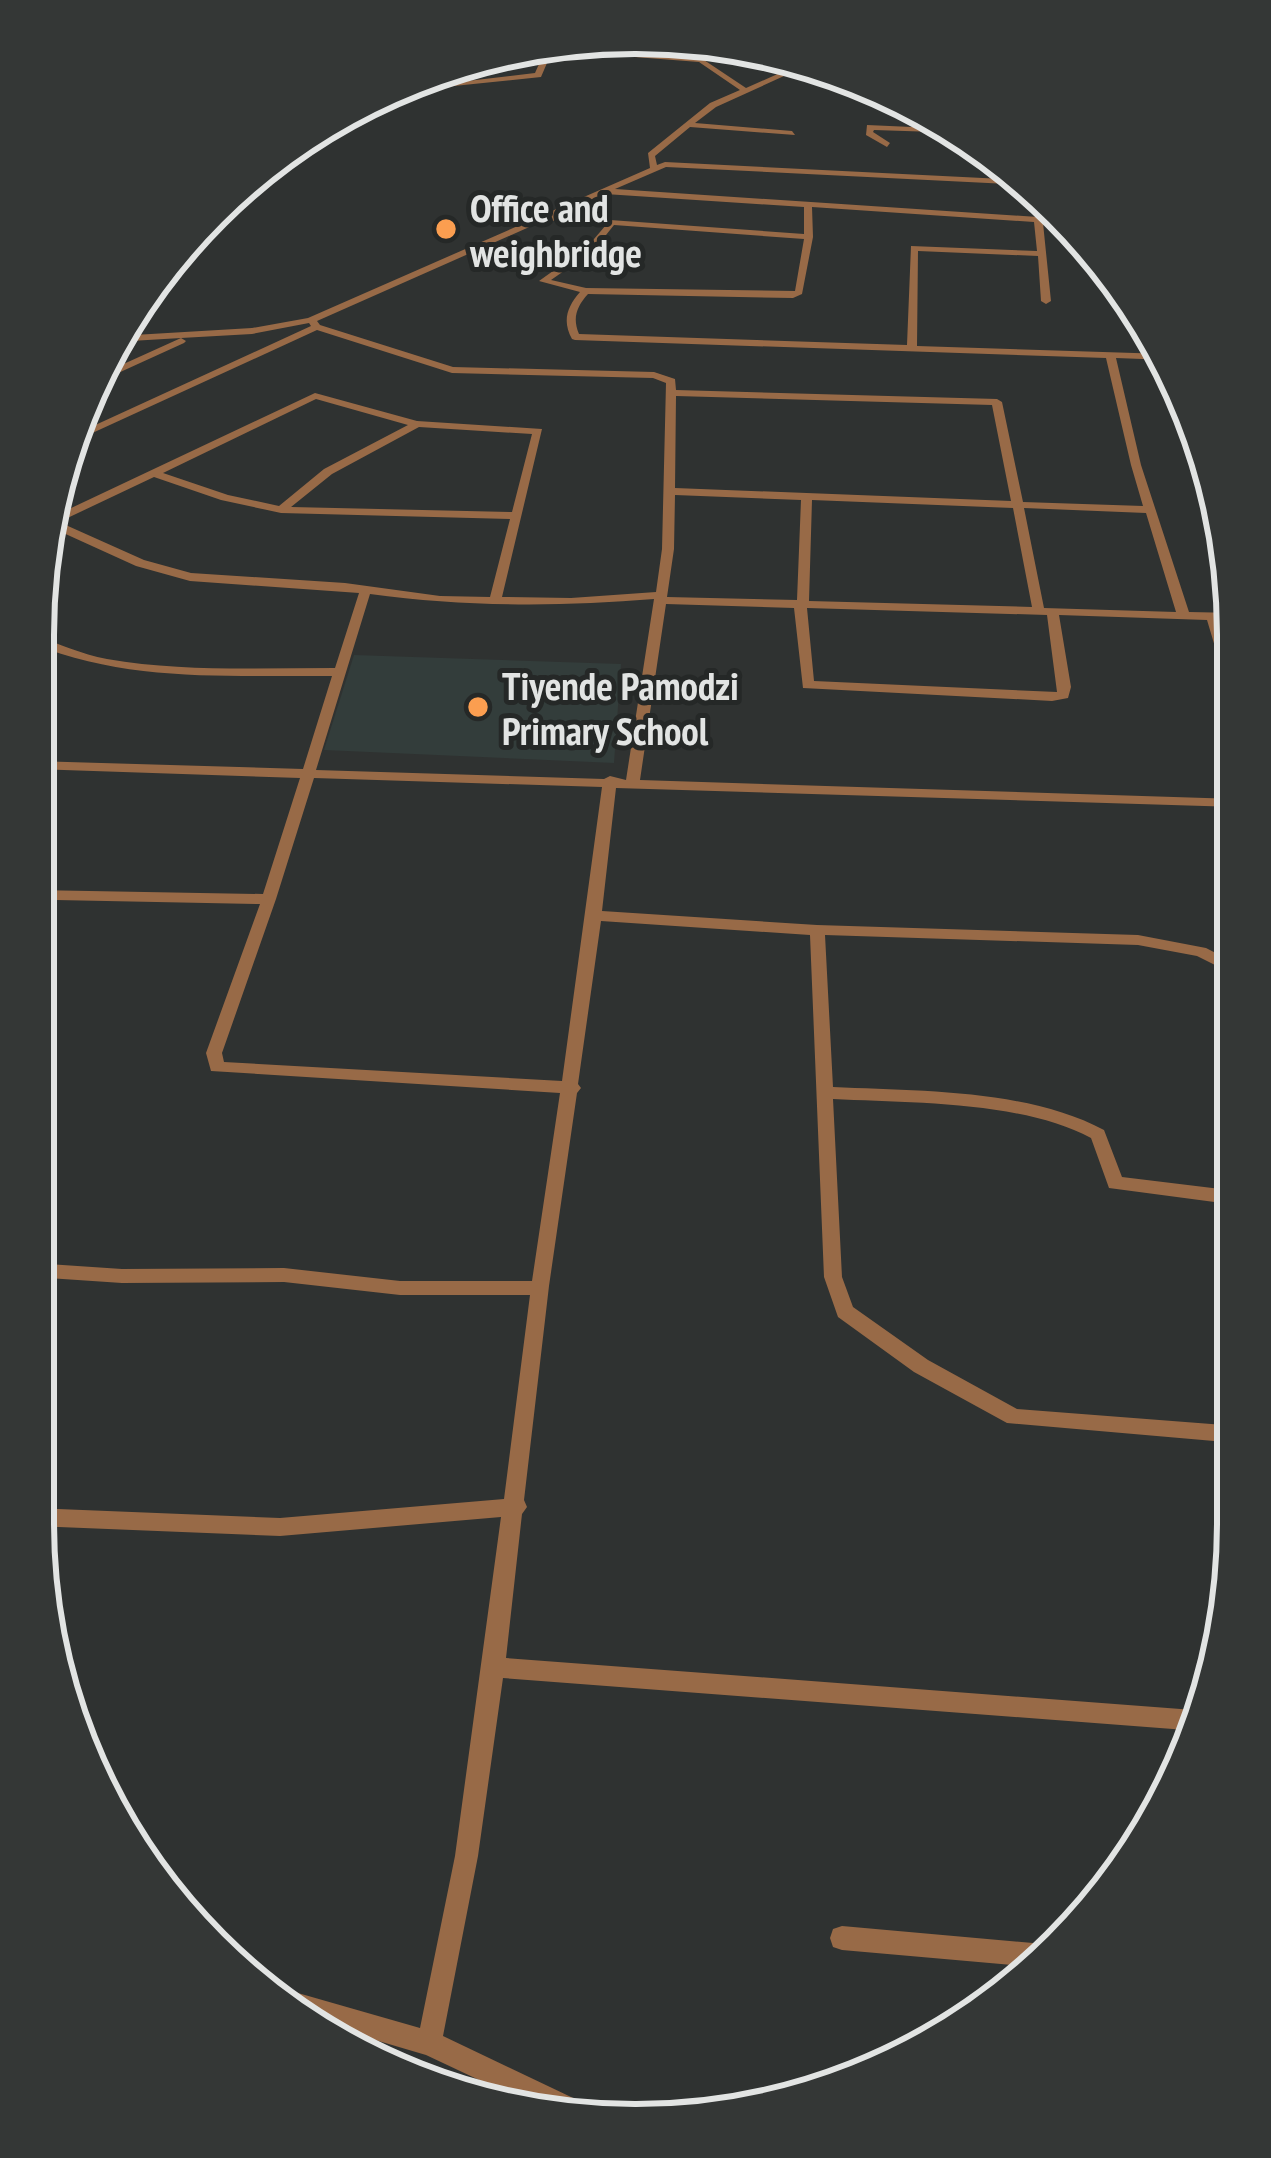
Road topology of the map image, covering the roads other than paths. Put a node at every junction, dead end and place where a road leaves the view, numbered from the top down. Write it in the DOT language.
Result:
graph roads {
  1 [pos="652,54"];
  2 [pos="544,62"];
  3 [pos="787,74"];
  4 [pos="448,85"];
  5 [pos="746,91"];
  6 [pos="689,125"];
  7 [pos="922,130"];
  8 [pos="792,133"];
  9 [pos="887,145"];
  10 [pos="653,166"];
  11 [pos="918,171"];
  12 [pos="946,176"];
  13 [pos="995,179"];
  14 [pos="604,191"];
  15 [pos="808,206"];
  16 [pos="543,218"];
  17 [pos="1038,220"];
  18 [pos="1043,220"];
  19 [pos="610,226"];
  20 [pos="809,237"];
  21 [pos="1042,254"];
  22 [pos="586,291"];
  23 [pos="1046,301"];
  24 [pos="314,323"];
  25 [pos="193,336"];
  26 [pos="136,338"];
  27 [pos="912,347"];
  28 [pos="1109,355"];
  29 [pos="1145,356"];
  30 [pos="119,369"];
  31 [pos="670,393"];
  32 [pos="417,424"];
  33 [pos="92,430"];
  34 [pos="152,473"];
  35 [pos="668,490"];
  36 [pos="807,495"];
  37 [pos="1015,504"];
  38 [pos="281,510"];
  39 [pos="1150,510"];
  40 [pos="67,514"];
  41 [pos="516,516"];
  42 [pos="64,529"];
  43 [pos="367,590"];
  44 [pos="661,597"];
  45 [pos="496,601"];
  46 [pos="801,604"];
  47 [pos="1046,611"];
  48 [pos="1184,616"];
  49 [pos="1211,616"];
  50 [pos="1216,616"];
  51 [pos="1217,635"];
  52 [pos="54,648"];
  53 [pos="340,673"];
  54 [pos="54,766"];
  55 [pos="309,773"];
  56 [pos="610,780"];
  57 [pos="633,781"];
  58 [pos="1217,802"];
  59 [pos="54,895"];
  60 [pos="269,899"];
  61 [pos="596,916"];
  62 [pos="817,930"];
  63 [pos="1217,960"];
  64 [pos="573,1088"];
  65 [pos="824,1093"];
  66 [pos="1217,1196"];
  67 [pos="54,1271"];
  68 [pos="540,1288"];
  69 [pos="1217,1433"];
  70 [pos="517,1507"];
  71 [pos="54,1518"];
  72 [pos="491,1667"];
  73 [pos="1182,1719"];
  74 [pos="842,1937"];
  75 [pos="1025,1954"];
  76 [pos="327,2015"];
  77 [pos="429,2043"];
  78 [pos="541,2096"];
  1 -- 5 [label="street"];
  2 -- 4 [label="street"];
  3 -- 5 [label="street"];
  5 -- 6 [label="street"];
  6 -- 8 [label="street"];
  6 -- 10 [label="street"];
  7 -- 9 [label="street"];
  10 -- 12 [label="street"];
  10 -- 14 [label="street"];
  11 -- 12 [label="street"];
  12 -- 13 [label="street"];
  14 -- 15 [label="street"];
  14 -- 16 [label="street"];
  15 -- 17 [label="street"];
  15 -- 20 [label="street"];
  16 -- 19 [label="street"];
  16 -- 24 [label="street"];
  17 -- 18 [label="street"];
  17 -- 21 [label="street"];
  19 -- 20 [label="street"];
  19 -- 22 [label="street"];
  20 -- 22 [label="street"];
  21 -- 23 [label="street"];
  21 -- 27 [label="street"];
  22 -- 27 [label="street"];
  24 -- 25 [label="street"];
  24 -- 31 [label="street"];
  24 -- 33 [label="street"];
  25 -- 26 [label="street"];
  25 -- 30 [label="street"];
  27 -- 28 [label="street"];
  28 -- 29 [label="street"];
  28 -- 39 [label="street"];
  31 -- 35 [label="street"];
  31 -- 37 [label="street"];
  32 -- 34 [label="street"];
  32 -- 38 [label="street"];
  32 -- 41 [label="street"];
  34 -- 38 [label="street"];
  34 -- 40 [label="street"];
  35 -- 36 [label="street"];
  35 -- 44 [label="street"];
  36 -- 37 [label="street"];
  36 -- 46 [label="street"];
  37 -- 39 [label="street"];
  37 -- 47 [label="street"];
  38 -- 41 [label="street"];
  39 -- 48 [label="street"];
  41 -- 45 [label="street"];
  42 -- 43 [label="street"];
  43 -- 45 [label="street"];
  43 -- 53 [label="street"];
  44 -- 45 [label="street"];
  44 -- 46 [label="street"];
  44 -- 57 [label="street"];
  46 -- 47 [label="street"];
  46 -- 47 [label="street"];
  47 -- 48 [label="street"];
  48 -- 49 [label="street"];
  49 -- 50 [label="street"];
  49 -- 51 [label="street"];
  52 -- 53 [label="street"];
  53 -- 55 [label="street"];
  54 -- 55 [label="street"];
  55 -- 56 [label="street"];
  55 -- 60 [label="street"];
  56 -- 57 [label="street"];
  56 -- 61 [label="street"];
  57 -- 58 [label="street"];
  59 -- 60 [label="street"];
  60 -- 64 [label="street"];
  61 -- 62 [label="street"];
  61 -- 64 [label="street"];
  62 -- 63 [label="street"];
  62 -- 65 [label="street"];
  64 -- 68 [label="street"];
  65 -- 66 [label="street"];
  65 -- 69 [label="street"];
  67 -- 68 [label="street"];
  68 -- 70 [label="street"];
  70 -- 71 [label="street"];
  70 -- 72 [label="street"];
  72 -- 73 [label="street"];
  72 -- 77 [label="street"];
  74 -- 75 [label="street"];
  76 -- 77 [label="street"];
  77 -- 78 [label="street"];
}
